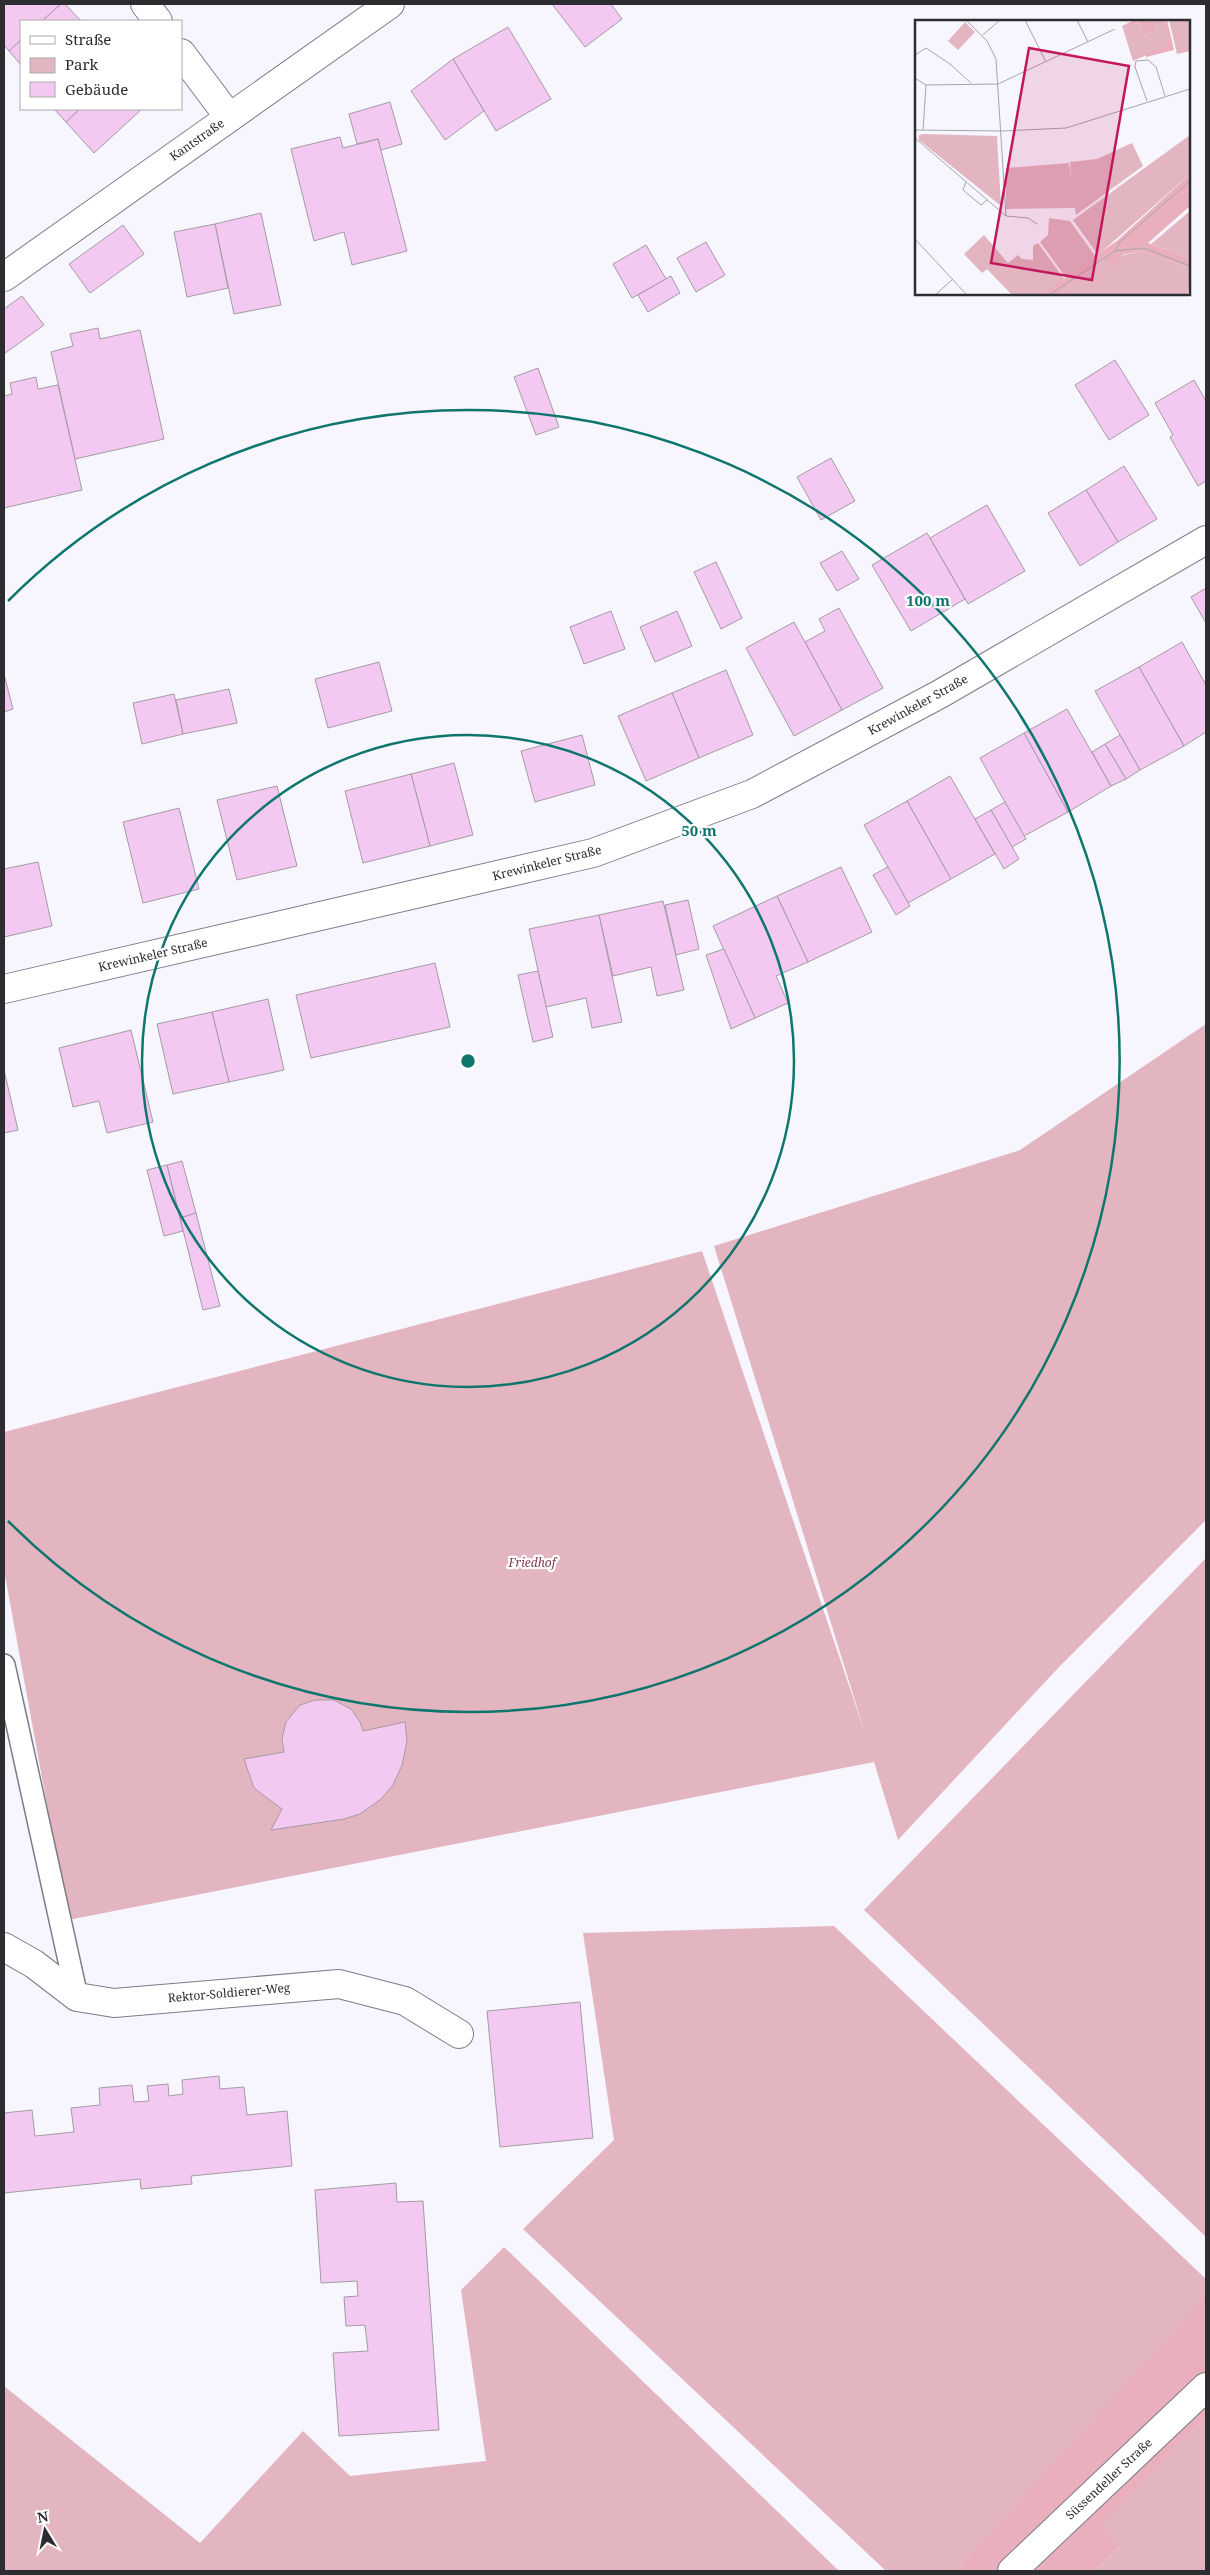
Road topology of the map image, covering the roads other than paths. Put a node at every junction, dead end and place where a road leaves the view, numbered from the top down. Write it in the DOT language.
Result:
graph roads {
  1 [pos="145,4"];
  2 [pos="390,4"];
  3 [pos="157,20"];
  4 [pos="182,54"];
  5 [pos="229,117"];
  6 [pos="4,277"];
  7 [pos="1206,540"];
  8 [pos="4,989"];
  9 [pos="4,1665"];
  10 [pos="4,1947"];
  11 [pos="77,1997"];
  12 [pos="459,2034"];
  13 [pos="1206,2387"];
  14 [pos="1012,2571"];
  1 -- 3 [label="street"];
  2 -- 5 [label="street, Kantstraße"];
  4 -- 5 [label="street"];
  5 -- 6 [label="street, Kantstraße"];
  7 -- 8 [label="street, Krewinkeler Straße"];
  9 -- 11 [label="lane"];
  10 -- 11 [label="street, Rektor-Soldierer-Weg"];
  11 -- 12 [label="street, Rektor-Soldierer-Weg"];
  13 -- 14 [label="street, Süssendeller Straße"];
}
